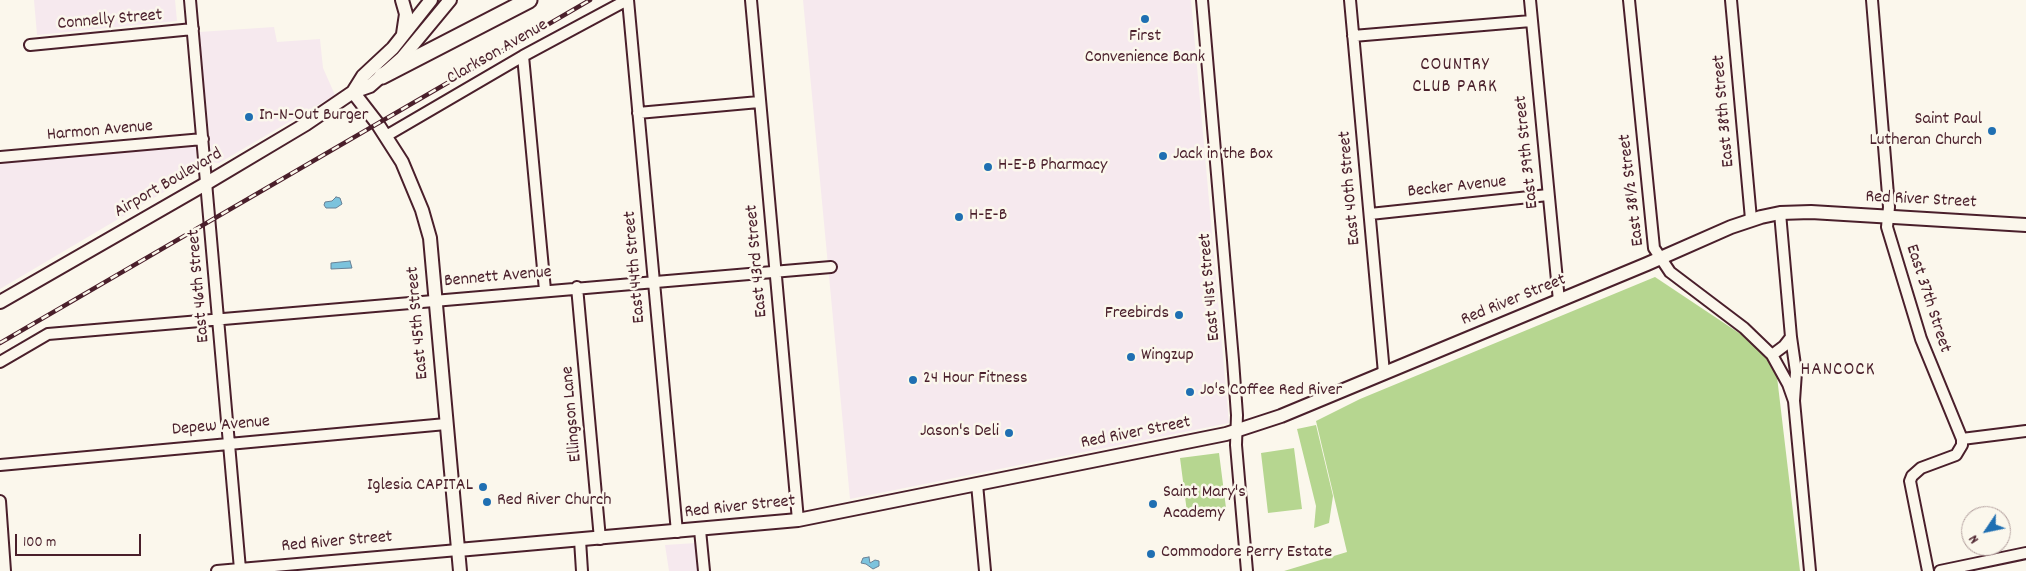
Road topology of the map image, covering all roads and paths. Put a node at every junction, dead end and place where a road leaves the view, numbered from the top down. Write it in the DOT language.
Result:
graph roads {
  1 [pos="190,0"];
  2 [pos="402,0"];
  3 [pos="431,0"];
  4 [pos="450,0"];
  5 [pos="529,0"];
  6 [pos="627,0"];
  7 [pos="751,0"];
  8 [pos="1202,0"];
  9 [pos="1350,0"];
  10 [pos="1530,0"];
  11 [pos="1630,0"];
  12 [pos="1730,0"];
  13 [pos="1872,0"];
  14 [pos="1532,21"];
  15 [pos="193,29"];
  16 [pos="403,36"];
  17 [pos="1353,36"];
  18 [pos="30,45"];
  19 [pos="523,56"];
  20 [pos="382,76"];
  21 [pos="352,92"];
  22 [pos="759,102"];
  23 [pos="638,113"];
  24 [pos="386,136"];
  25 [pos="202,138"];
  26 [pos="0,157"];
  27 [pos="207,183"];
  28 [pos="1548,195"];
  29 [pos="1780,213"];
  30 [pos="1370,214"];
  31 [pos="1888,217"];
  32 [pos="1751,219"];
  33 [pos="2026,225"];
  34 [pos="1661,258"];
  35 [pos="831,267"];
  36 [pos="776,272"];
  37 [pos="654,281"];
  38 [pos="577,288"];
  39 [pos="545,290"];
  40 [pos="435,300"];
  41 [pos="1559,301"];
  42 [pos="0,302"];
  43 [pos="219,319"];
  44 [pos="1791,337"];
  45 [pos="1772,354"];
  46 [pos="0,362"];
  47 [pos="1384,373"];
  48 [pos="1794,401"];
  49 [pos="446,424"];
  50 [pos="1236,430"];
  51 [pos="2026,431"];
  52 [pos="1962,439"];
  53 [pos="230,443"];
  54 [pos="0,465"];
  55 [pos="977,484"];
  56 [pos="0,501"];
  57 [pos="798,520"];
  58 [pos="700,530"];
  59 [pos="677,532"];
  60 [pos="600,538"];
  61 [pos="580,540"];
  62 [pos="458,550"];
  63 [pos="2026,553"];
  64 [pos="338,566"];
  65 [pos="240,569"];
  66 [pos="5,571"];
  67 [pos="217,571"];
  68 [pos="460,571"];
  69 [pos="582,571"];
  70 [pos="704,571"];
  71 [pos="985,571"];
  72 [pos="1247,571"];
  73 [pos="1810,571"];
  74 [pos="1928,571"];
  75 [pos="1940,571"];
  1 -- 15 [label="street, East 46th Street"];
  2 -- 16 [label="main road"];
  3 -- 16 [label="main road, Airport Boulevard"];
  4 -- 20 [label="main road, Airport Boulevard"];
  5 -- 20 [label="highway"];
  6 -- 19 [label="street, Clarkson Avenue"];
  6 -- 23 [label="street, East 44th Street"];
  7 -- 22 [label="street, East 43rd Street"];
  8 -- 50 [label="street, East 41st Street"];
  9 -- 17 [label="street, East 40th Street"];
  10 -- 14 [label="street, East 39th Street"];
  11 -- 34 [label="street, East 38½ Street"];
  12 -- 32 [label="street, East 38th Street"];
  13 -- 31 [label="street, East 37th Street"];
  14 -- 17 [label="street"];
  14 -- 28 [label="street, East 39th Street"];
  15 -- 18 [label="street, Connelly Street"];
  15 -- 25 [label="street, East 46th Street"];
  16 -- 21 [label="main road, Airport Boulevard"];
  17 -- 30 [label="street, East 40th Street"];
  19 -- 24 [label="street, Clarkson Avenue"];
  19 -- 39 [label="street"];
  20 -- 21 [label="main road, Airport Boulevard"];
  21 -- 24 [label="main road, East 45th Street"];
  21 -- 27 [label="main road, Airport Boulevard"];
  22 -- 23 [label="street"];
  22 -- 36 [label="street, East 43rd Street"];
  23 -- 37 [label="street, East 44th Street"];
  24 -- 40 [label="main road, East 45th Street"];
  25 -- 26 [label="street, Harmon Avenue"];
  25 -- 27 [label="street, East 46th Street"];
  27 -- 42 [label="main road, Airport Boulevard"];
  27 -- 43 [label="street, East 46th Street"];
  28 -- 30 [label="street, Becker Avenue"];
  28 -- 41 [label="street, East 39th Street"];
  29 -- 31 [label="main road, Red River Street"];
  29 -- 32 [label="main road, Red River Street"];
  29 -- 44 [label="street"];
  30 -- 47 [label="street, East 40th Street"];
  31 -- 33 [label="main road, Red River Street"];
  31 -- 52 [label="street, East 37th Street"];
  32 -- 34 [label="main road, Red River Street"];
  34 -- 41 [label="main road, Red River Street"];
  34 -- 45 [label="street, East 38½ Street"];
  35 -- 36 [label="street, Bennett Avenue"];
  36 -- 37 [label="street, Bennett Avenue"];
  36 -- 57 [label="street, East 43rd Street"];
  37 -- 38 [label="street, Bennett Avenue"];
  37 -- 59 [label="street, East 44th Street"];
  38 -- 39 [label="street, Bennett Avenue"];
  38 -- 60 [label="street, Ellingson Lane"];
  39 -- 40 [label="street, Bennett Avenue"];
  40 -- 43 [label="street, Bennett Avenue"];
  40 -- 49 [label="main road, East 45th Street"];
  41 -- 47 [label="main road, Red River Street"];
  43 -- 46 [label="street, Bennett Avenue"];
  43 -- 53 [label="street, East 46th Street"];
  44 -- 45 [label="street"];
  44 -- 48 [label="street"];
  45 -- 48 [label="street"];
  47 -- 50 [label="main road, Red River Street"];
  48 -- 73 [label="street"];
  49 -- 53 [label="street, Depew Avenue"];
  49 -- 62 [label="main road, East 45th Street"];
  50 -- 55 [label="main road, Red River Street"];
  50 -- 72 [label="street, East 41st Street"];
  51 -- 52 [label="street"];
  52 -- 74 [label="street"];
  53 -- 54 [label="street, Depew Avenue"];
  53 -- 65 [label="street, East 46th Street"];
  55 -- 57 [label="main road, Red River Street"];
  55 -- 71 [label="street"];
  56 -- 66 [label="street"];
  57 -- 58 [label="main road, Red River Street"];
  58 -- 59 [label="main road, Red River Street"];
  58 -- 70 [label="street"];
  59 -- 60 [label="main road, Red River Street"];
  60 -- 61 [label="main road, Red River Street"];
  61 -- 62 [label="main road, Red River Street"];
  61 -- 69 [label="street"];
  62 -- 64 [label="street, Red River Street"];
  62 -- 68 [label="main road, East 45th Street"];
  63 -- 75 [label="street"];
  64 -- 65 [label="street, Red River Street"];
  65 -- 67 [label="street, Red River Street"];
}
